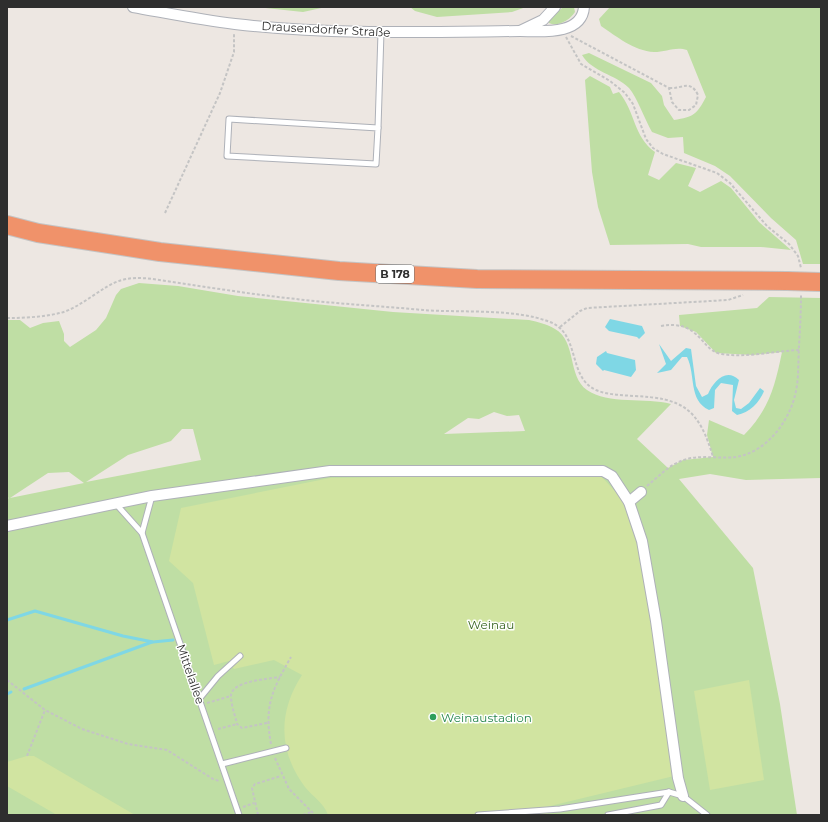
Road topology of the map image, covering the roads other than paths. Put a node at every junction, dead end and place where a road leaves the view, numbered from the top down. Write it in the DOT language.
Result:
graph roads {
  1 [pos="133,7"];
  2 [pos="555,7"];
  3 [pos="584,7"];
  4 [pos="520,31"];
  5 [pos="381,32"];
  6 [pos="378,128"];
  7 [pos="7,225"];
  8 [pos="821,282"];
  9 [pos="641,492"];
  10 [pos="152,496"];
  11 [pos="629,502"];
  12 [pos="116,503"];
  13 [pos="7,526"];
  14 [pos="142,533"];
  15 [pos="240,656"];
  16 [pos="200,698"];
  17 [pos="286,748"];
  18 [pos="222,764"];
  19 [pos="669,792"];
  20 [pos="683,796"];
  21 [pos="560,809"];
  22 [pos="238,815"];
  23 [pos="478,815"];
  24 [pos="561,815"];
  25 [pos="608,815"];
  26 [pos="707,815"];
  1 -- 5 [label="street, Drausendorfer Straße"];
  2 -- 4 [label="street, Drausendorfer Straße"];
  3 -- 4 [label="street, Drausendorfer Straße"];
  4 -- 5 [label="street, Drausendorfer Straße"];
  5 -- 6 [label="lane"];
  6 -- 6 [label="lane"];
  7 -- 8 [label="highway, B 178, bridge"];
  9 -- 11 [label="street"];
  10 -- 11 [label="street"];
  10 -- 12 [label="street"];
  10 -- 14 [label="lane"];
  11 -- 20 [label="street"];
  12 -- 13 [label="street"];
  12 -- 14 [label="lane, Mittelallee"];
  14 -- 16 [label="lane, Mittelallee"];
  15 -- 16 [label="lane"];
  16 -- 18 [label="lane, Mittelallee"];
  17 -- 18 [label="lane"];
  18 -- 22 [label="lane, Mittelallee"];
  19 -- 20 [label="lane"];
  19 -- 21 [label="lane"];
  19 -- 25 [label="lane"];
  20 -- 26 [label="lane"];
  21 -- 23 [label="lane"];
  21 -- 24 [label="lane"];
}
